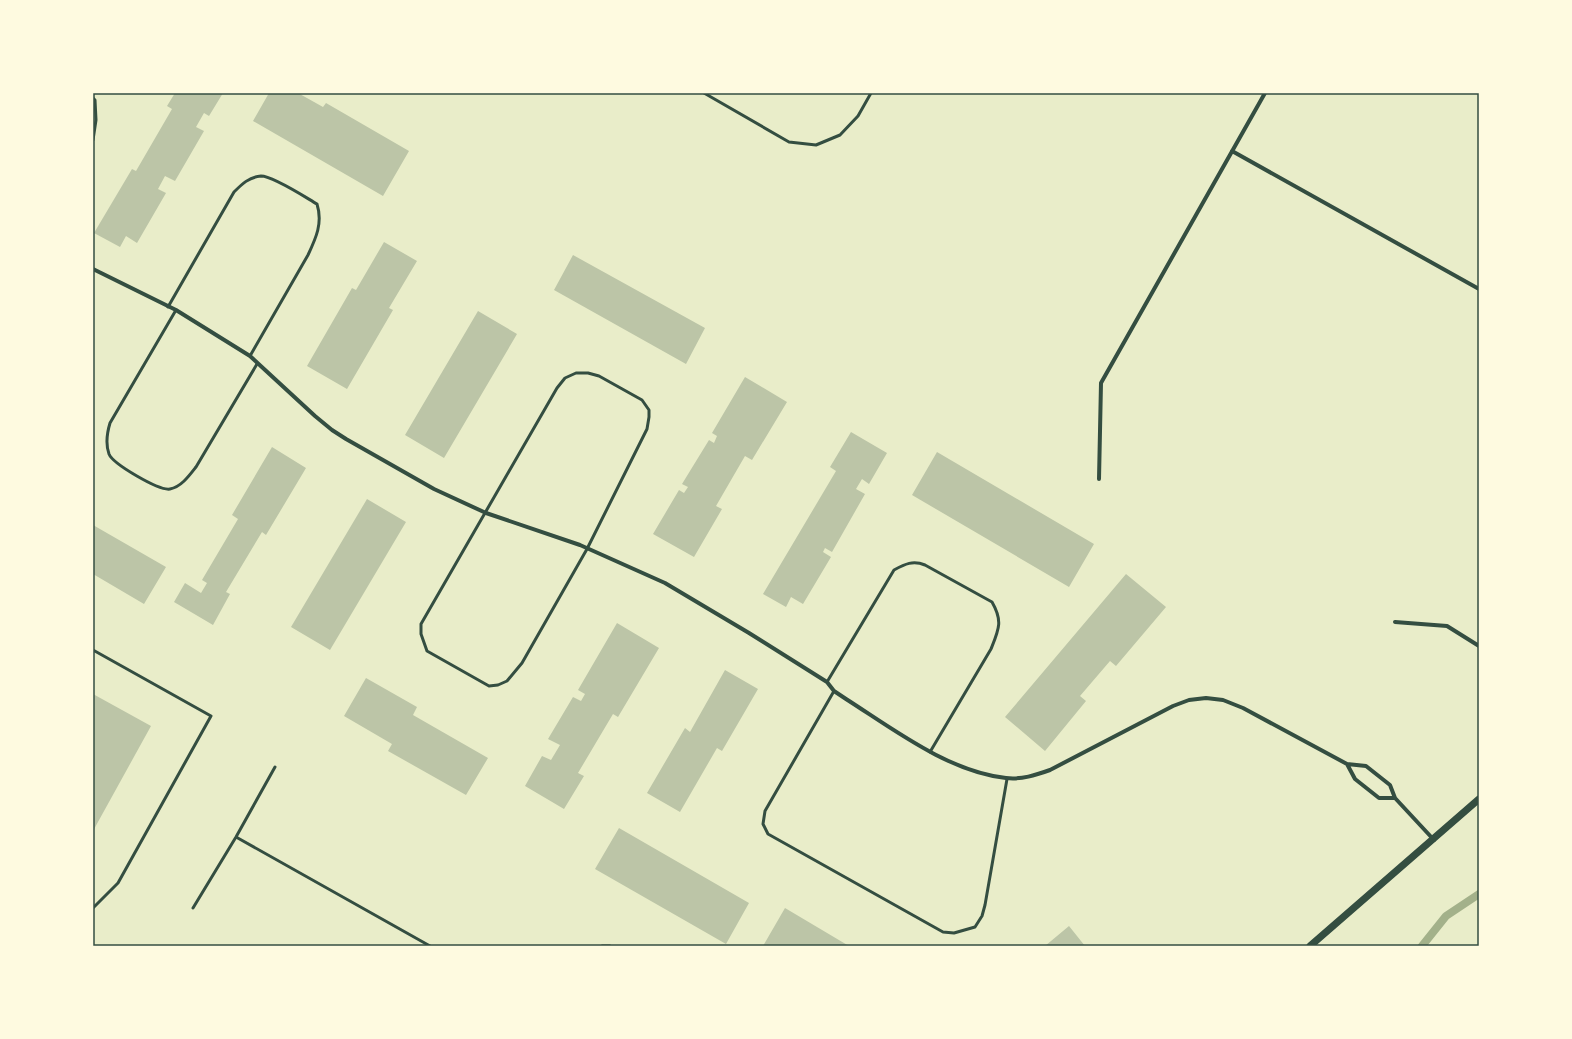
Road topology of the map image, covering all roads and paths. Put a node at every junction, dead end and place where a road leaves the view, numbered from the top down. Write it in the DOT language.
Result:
graph roads {
  1 [pos="704,93"];
  2 [pos="871,93"];
  3 [pos="1265,93"];
  4 [pos="93,98"];
  5 [pos="93,140"];
  6 [pos="1232,151"];
  7 [pos="93,269"];
  8 [pos="1479,289"];
  9 [pos="168,307"];
  10 [pos="176,310"];
  11 [pos="250,356"];
  12 [pos="257,364"];
  13 [pos="1098,479"];
  14 [pos="486,513"];
  15 [pos="587,549"];
  16 [pos="1395,622"];
  17 [pos="1479,646"];
  18 [pos="93,650"];
  19 [pos="827,682"];
  20 [pos="834,691"];
  21 [pos="930,752"];
  22 [pos="1347,764"];
  23 [pos="275,767"];
  24 [pos="1006,778"];
  25 [pos="1395,798"];
  26 [pos="1479,799"];
  27 [pos="236,837"];
  28 [pos="1434,840"];
  29 [pos="93,908"];
  30 [pos="193,908"];
  31 [pos="430,946"];
  32 [pos="602,946"];
  33 [pos="610,946"];
  34 [pos="1310,946"];
  1 -- 2 [label="lane"];
  3 -- 6 [label="street"];
  4 -- 5 [label="lane"];
  6 -- 8 [label="street"];
  6 -- 13 [label="street"];
  7 -- 9 [label="street"];
  9 -- 10 [label="street"];
  9 -- 11 [label="lane"];
  10 -- 11 [label="street"];
  10 -- 12 [label="lane"];
  11 -- 12 [label="street"];
  12 -- 14 [label="street"];
  14 -- 15 [label="street"];
  14 -- 15 [label="lane"];
  14 -- 15 [label="lane"];
  15 -- 19 [label="street"];
  16 -- 17 [label="street"];
  18 -- 29 [label="lane"];
  19 -- 20 [label="street"];
  19 -- 21 [label="lane"];
  20 -- 21 [label="street"];
  20 -- 24 [label="lane"];
  21 -- 24 [label="street"];
  22 -- 24 [label="street"];
  22 -- 25 [label="street"];
  22 -- 25 [label="street"];
  23 -- 27 [label="lane"];
  25 -- 28 [label="street"];
  26 -- 28 [label="street"];
  27 -- 30 [label="lane"];
  27 -- 31 [label="lane"];
  28 -- 34 [label="street"];
  32 -- 33 [label="lane"];
}
